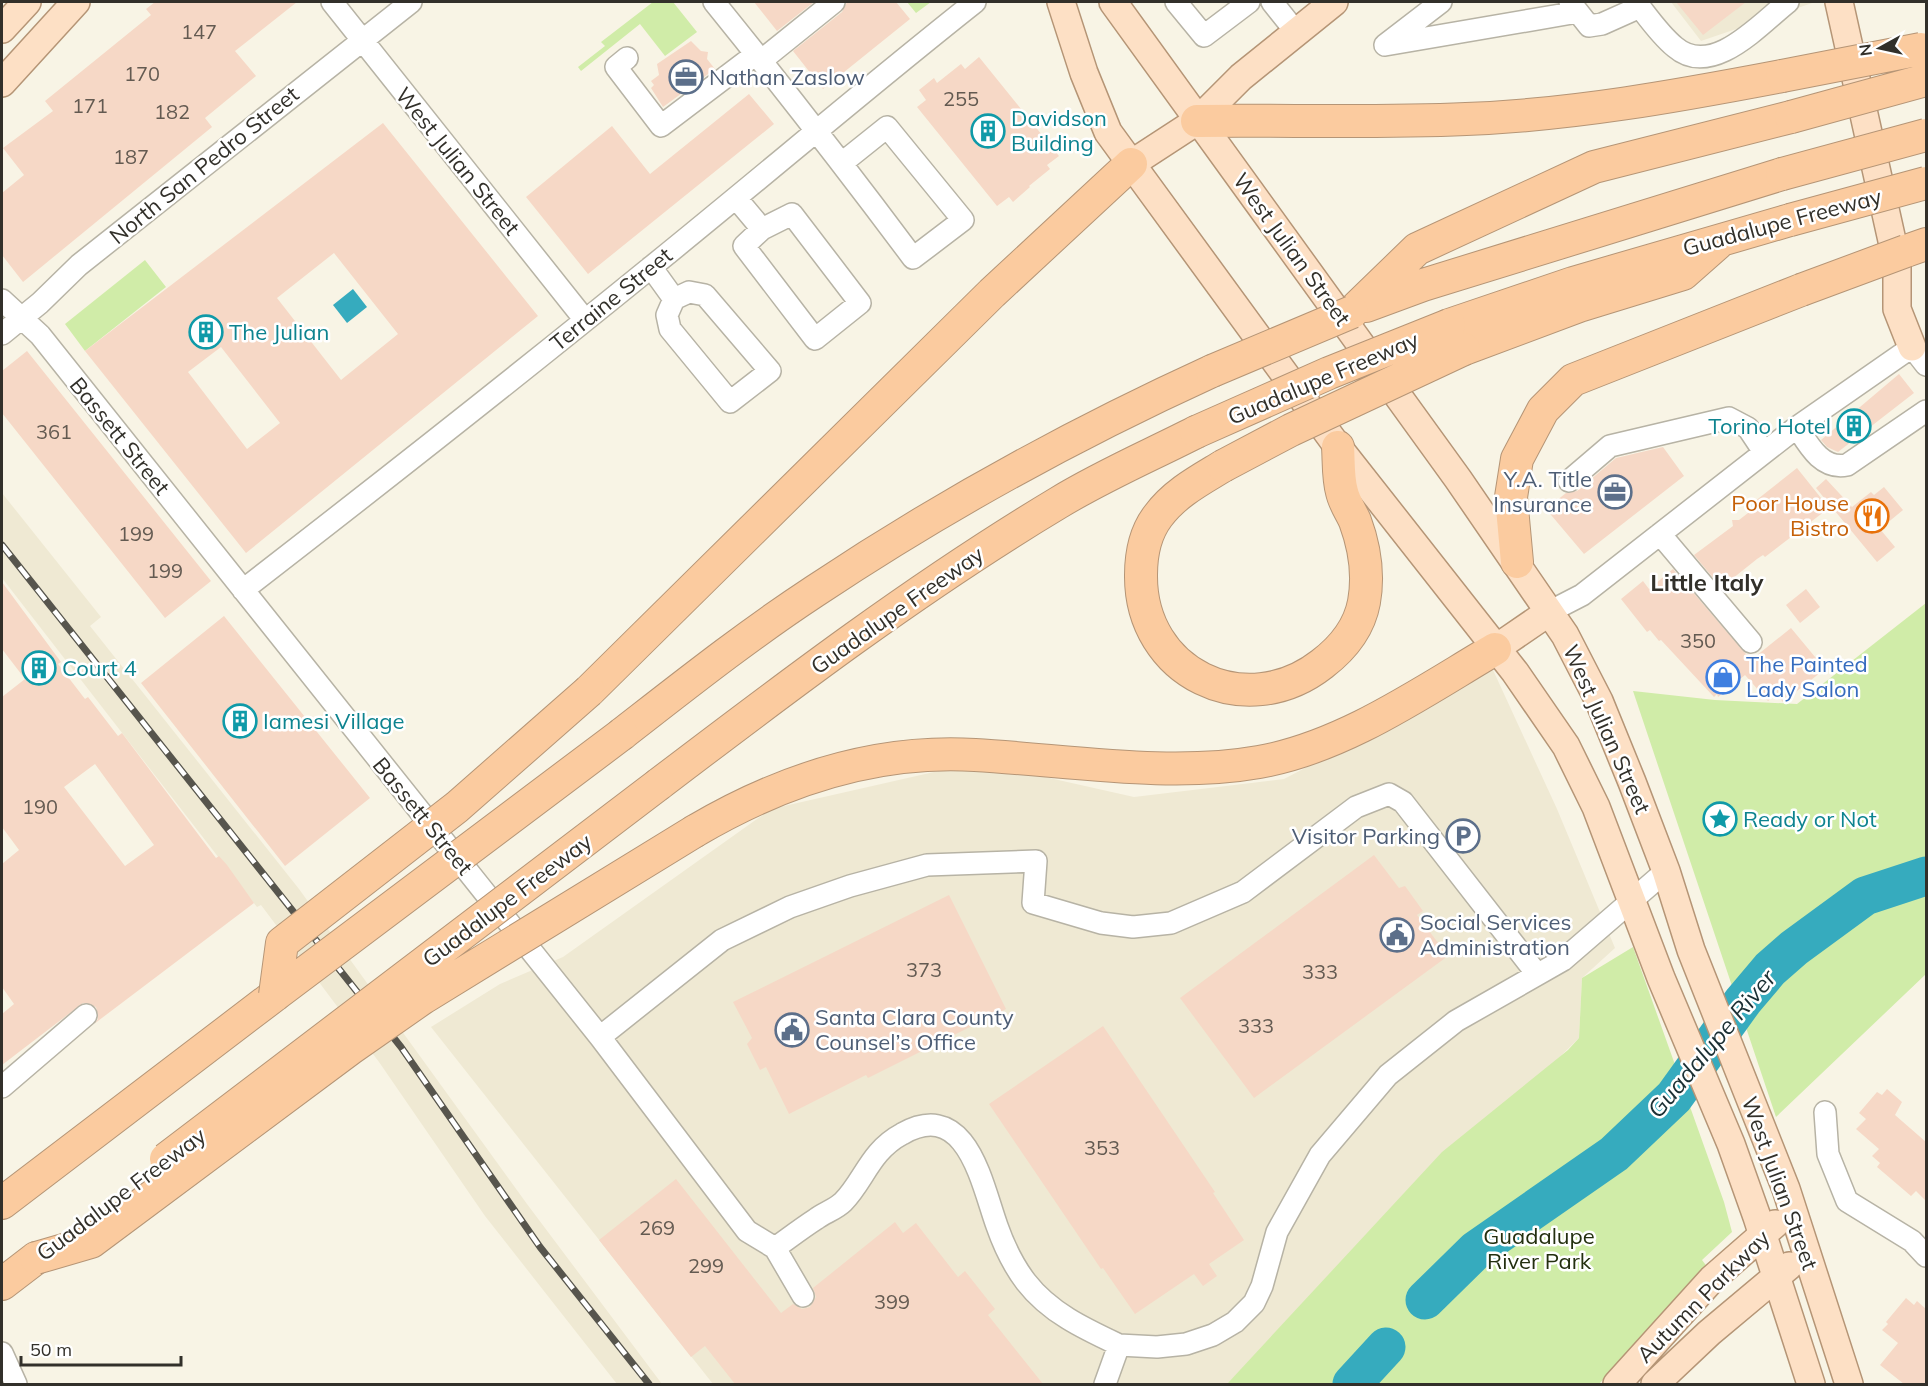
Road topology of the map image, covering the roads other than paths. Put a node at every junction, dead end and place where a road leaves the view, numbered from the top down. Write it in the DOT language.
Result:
graph roads {
  1 [pos="27,2"];
  2 [pos="76,2"];
  3 [pos="332,2"];
  4 [pos="411,2"];
  5 [pos="714,2"];
  6 [pos="834,2"];
  7 [pos="975,2"];
  8 [pos="1061,2"];
  9 [pos="1113,2"];
  10 [pos="1176,2"];
  11 [pos="1249,2"];
  12 [pos="1272,2"];
  13 [pos="1334,2"];
  14 [pos="1441,2"];
  15 [pos="1788,2"];
  16 [pos="1839,2"];
  17 [pos="1638,4"];
  18 [pos="1574,7"];
  19 [pos="2,29"];
  20 [pos="1296,32"];
  21 [pos="362,40"];
  22 [pos="1924,49"];
  23 [pos="759,57"];
  24 [pos="627,58"];
  25 [pos="1926,80"];
  26 [pos="2,83"];
  27 [pos="1197,121"];
  28 [pos="817,129"];
  29 [pos="1926,135"];
  30 [pos="842,163"];
  31 [pos="1131,165"];
  32 [pos="1926,183"];
  33 [pos="736,198"];
  34 [pos="762,229"];
  35 [pos="1926,244"];
  36 [pos="651,267"];
  37 [pos="1414,272"];
  38 [pos="674,298"];
  39 [pos="2,300"];
  40 [pos="21,318"];
  41 [pos="585,320"];
  42 [pos="2,333"];
  43 [pos="1456,337"];
  44 [pos="1919,356"];
  45 [pos="1926,411"];
  46 [pos="1797,427"];
  47 [pos="1338,447"];
  48 [pos="1764,452"];
  49 [pos="1569,481"];
  50 [pos="1660,534"];
  51 [pos="1517,562"];
  52 [pos="243,590"];
  53 [pos="1549,612"];
  54 [pos="1751,642"];
  55 [pos="1495,649"];
  56 [pos="1666,871"];
  57 [pos="1633,901"];
  58 [pos="1537,975"];
  59 [pos="275,995"];
  60 [pos="86,1015"];
  61 [pos="600,1037"];
  62 [pos="2,1087"];
  63 [pos="1825,1113"];
  64 [pos="2,1203"];
  65 [pos="1791,1209"];
  66 [pos="1762,1235"];
  67 [pos="775,1248"];
  68 [pos="1806,1252"];
  69 [pos="1926,1256"];
  70 [pos="36,1258"];
  71 [pos="1776,1277"];
  72 [pos="2,1284"];
  73 [pos="803,1296"];
  74 [pos="1119,1345"];
  75 [pos="2,1353"];
  76 [pos="16,1384"];
  77 [pos="1105,1384"];
  78 [pos="1617,1384"];
  79 [pos="1655,1384"];
  80 [pos="1810,1384"];
  81 [pos="1849,1384"];
  1 -- 19 [label="main road"];
  2 -- 26 [label="main road"];
  3 -- 21 [label="street, West Julian Street"];
  4 -- 21 [label="street, North San Pedro Street"];
  5 -- 23 [label="street"];
  6 -- 23 [label="street"];
  7 -- 28 [label="street, Terraine Street"];
  8 -- 31 [label="main road, West Julian Street"];
  9 -- 27 [label="main road, West Julian Street"];
  10 -- 11 [label="street"];
  12 -- 20 [label="street"];
  13 -- 20 [label="main road"];
  14 -- 18 [label="street"];
  15 -- 17 [label="street"];
  16 -- 44 [label="main road"];
  17 -- 18 [label="street"];
  20 -- 27 [label="main road"];
  21 -- 40 [label="street, North San Pedro Street"];
  21 -- 41 [label="street, West Julian Street"];
  22 -- 27 [label="highway, bridge"];
  23 -- 24 [label="street"];
  23 -- 28 [label="street"];
  25 -- 37 [label="highway, bridge"];
  27 -- 31 [label="main road"];
  27 -- 51 [label="main road, West Julian Street"];
  28 -- 30 [label="street"];
  28 -- 33 [label="street, Terraine Street"];
  29 -- 37 [label="highway, Guadalupe Freeway, bridge"];
  30 -- 30 [label="street"];
  31 -- 47 [label="main road, West Julian Street"];
  31 -- 59 [label="highway, bridge"];
  32 -- 43 [label="highway, Guadalupe Freeway, bridge"];
  33 -- 34 [label="street"];
  33 -- 36 [label="street, Terraine Street"];
  34 -- 34 [label="street"];
  35 -- 51 [label="highway, bridge"];
  36 -- 38 [label="street"];
  36 -- 41 [label="street, Terraine Street"];
  37 -- 59 [label="highway, bridge"];
  38 -- 38 [label="street"];
  39 -- 40 [label="street, Bassett Street"];
  40 -- 42 [label="street, North San Pedro Street"];
  40 -- 52 [label="street, Bassett Street"];
  41 -- 52 [label="street, Terraine Street"];
  43 -- 47 [label="highway, bridge"];
  43 -- 70 [label="highway, Guadalupe Freeway, bridge"];
  44 -- 46 [label="street"];
  45 -- 46 [label="street"];
  46 -- 48 [label="street"];
  47 -- 55 [label="main road, West Julian Street"];
  48 -- 49 [label="street"];
  48 -- 50 [label="street"];
  50 -- 53 [label="street"];
  50 -- 54 [label="street"];
  51 -- 53 [label="main road, West Julian Street"];
  52 -- 61 [label="street, Bassett Street"];
  53 -- 55 [label="main road"];
  53 -- 56 [label="main road, West Julian Street"];
  55 -- 57 [label="main road, West Julian Street"];
  55 -- 70 [label="highway, bridge"];
  56 -- 57 [label="street"];
  56 -- 65 [label="main road, West Julian Street"];
  57 -- 58 [label="street"];
  57 -- 66 [label="main road, West Julian Street"];
  58 -- 61 [label="street"];
  58 -- 74 [label="street"];
  59 -- 64 [label="highway"];
  60 -- 62 [label="street"];
  61 -- 67 [label="street, Bassett Street"];
  63 -- 69 [label="street"];
  65 -- 66 [label="main road, Autumn Parkway"];
  65 -- 68 [label="main road, West Julian Street"];
  66 -- 71 [label="main road, West Julian Street"];
  66 -- 78 [label="main road, Autumn Parkway"];
  67 -- 73 [label="street"];
  67 -- 74 [label="street"];
  68 -- 71 [label="main road, Autumn Parkway"];
  68 -- 81 [label="main road, West Julian Street"];
  70 -- 72 [label="highway, Guadalupe Freeway"];
  71 -- 79 [label="main road, Autumn Parkway"];
  71 -- 80 [label="main road, West Julian Street"];
  74 -- 77 [label="street"];
  75 -- 76 [label="street"];
}
